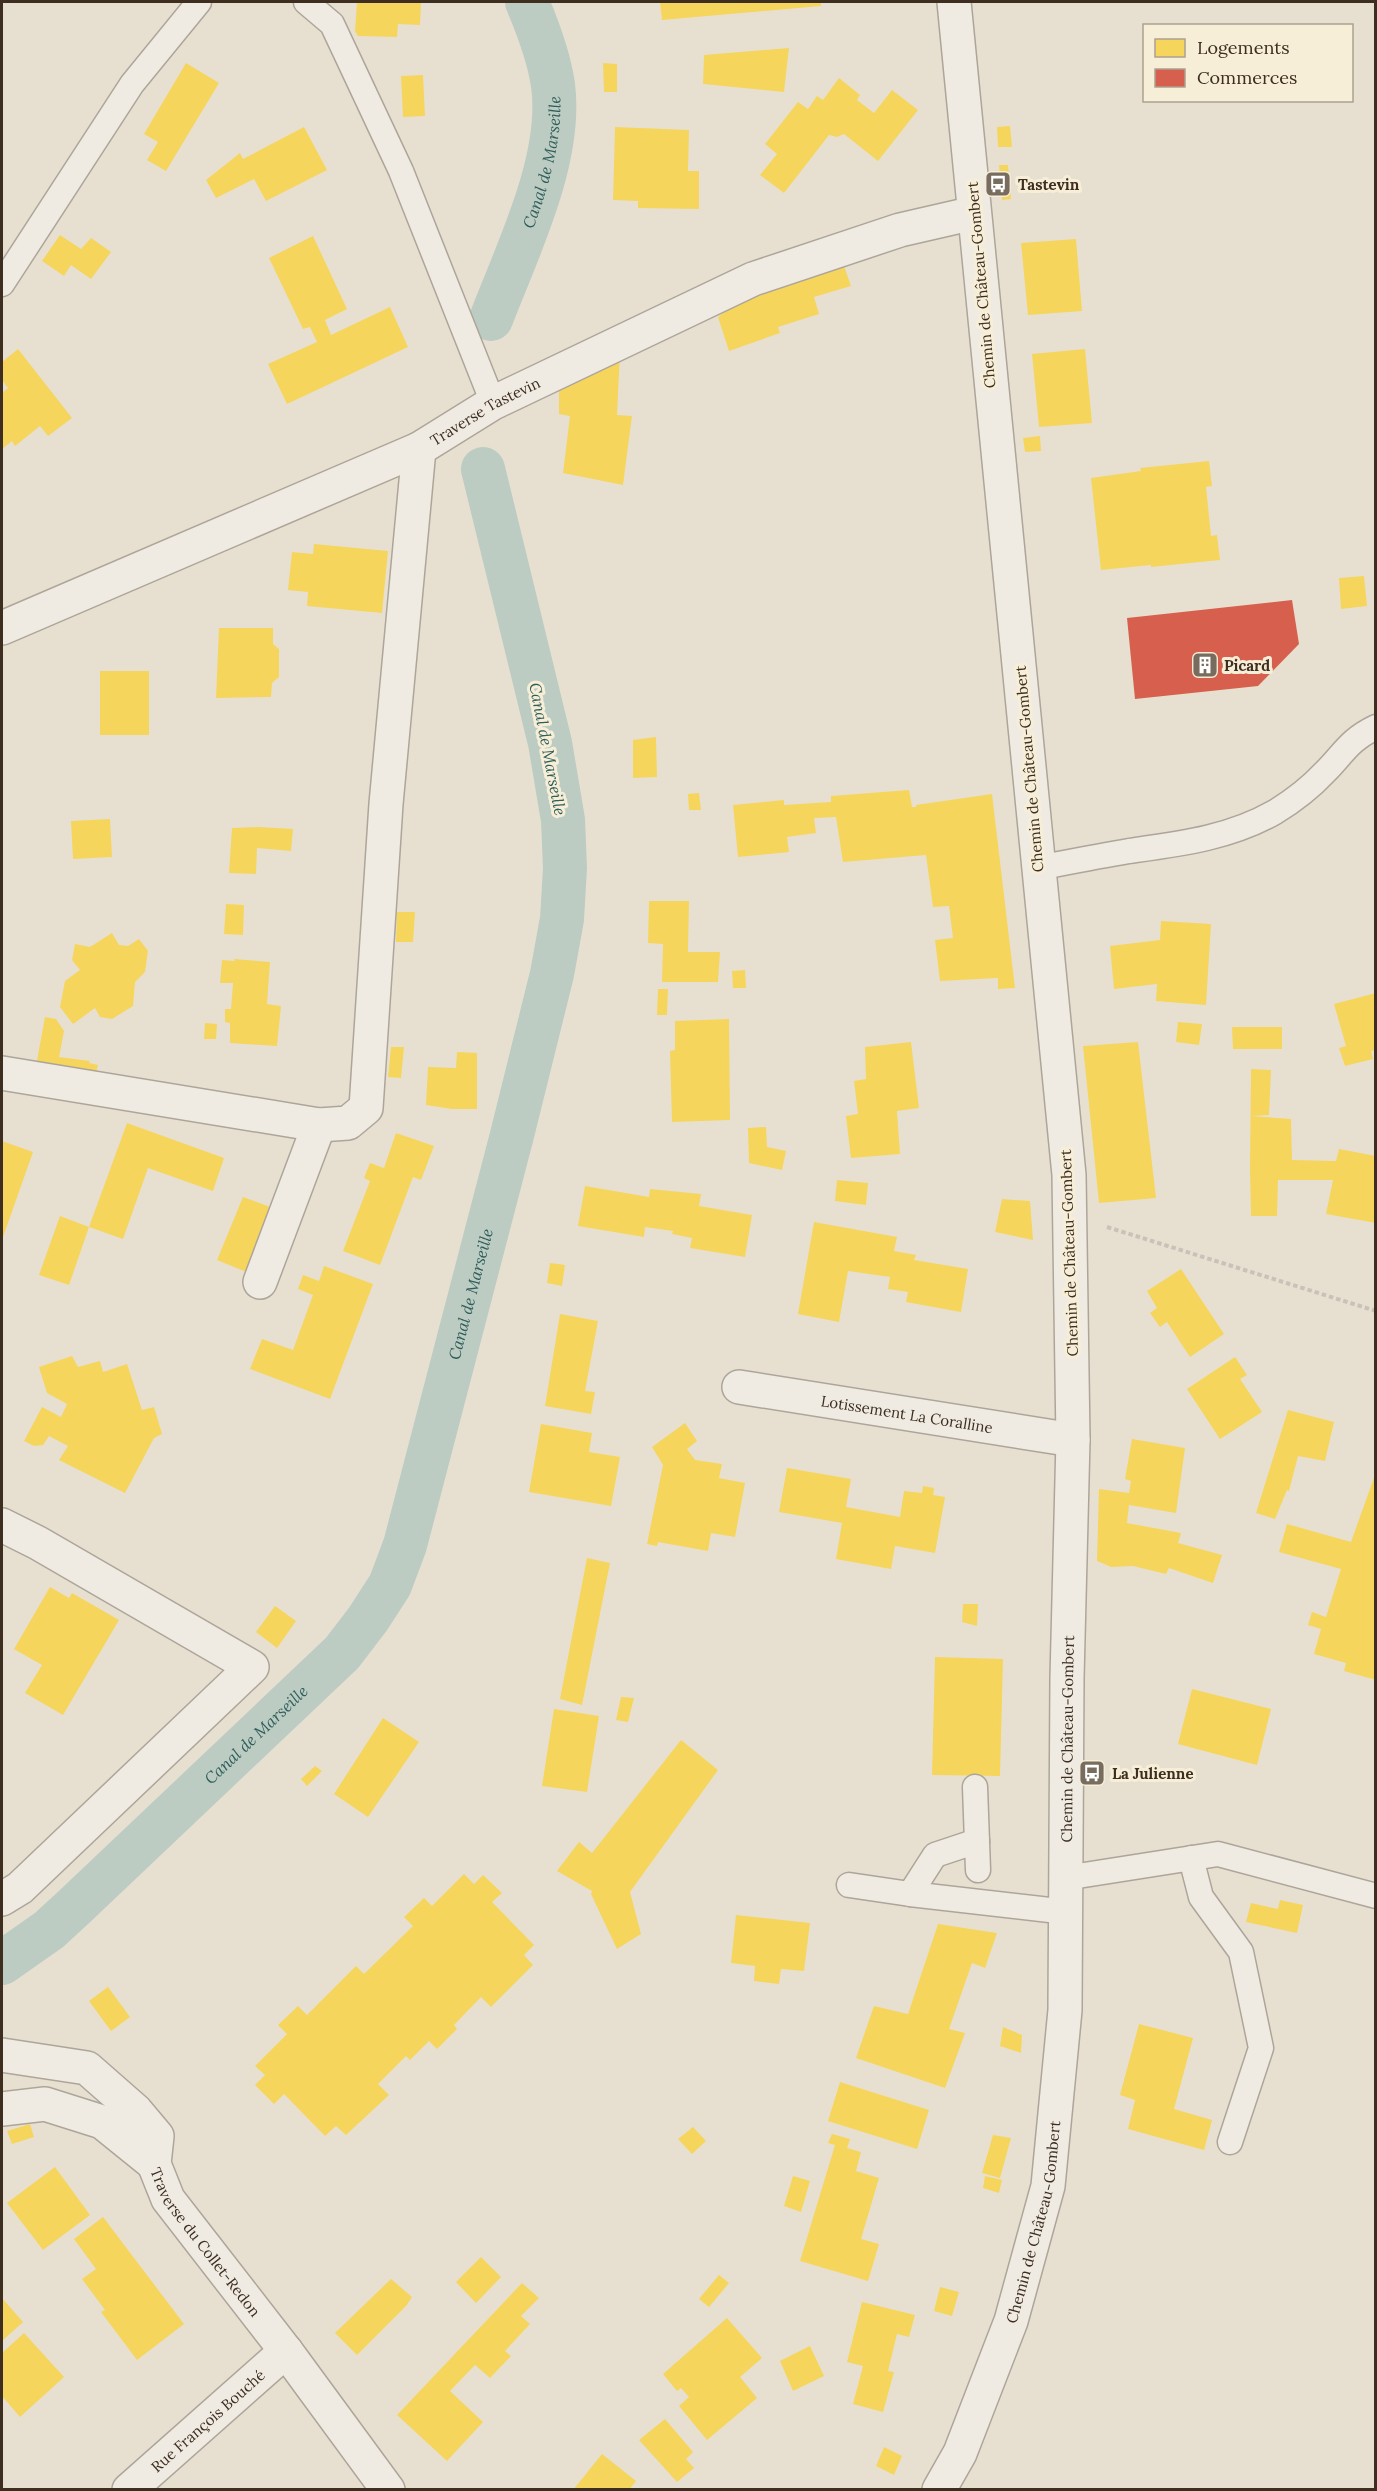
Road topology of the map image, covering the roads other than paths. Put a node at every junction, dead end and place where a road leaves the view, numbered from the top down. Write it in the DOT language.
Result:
graph roads {
  1 [pos="199,2"];
  2 [pos="306,2"];
  3 [pos="954,2"];
  4 [pos="974,213"];
  5 [pos="2,284"];
  6 [pos="493,402"];
  7 [pos="418,448"];
  8 [pos="2,628"];
  9 [pos="1376,727"];
  10 [pos="1038,868"];
  11 [pos="2,1073"];
  12 [pos="319,1125"];
  13 [pos="260,1282"];
  14 [pos="739,1388"];
  15 [pos="1073,1440"];
  16 [pos="2,1525"];
  17 [pos="975,1787"];
  18 [pos="977,1841"];
  19 [pos="1191,1858"];
  20 [pos="978,1870"];
  21 [pos="1065,1878"];
  22 [pos="849,1885"];
  23 [pos="910,1894"];
  24 [pos="1376,1896"];
  25 [pos="2,1899"];
  26 [pos="1067,1912"];
  27 [pos="2,2055"];
  28 [pos="2,2109"];
  29 [pos="1230,2142"];
  30 [pos="154,2164"];
  31 [pos="286,2351"];
  32 [pos="129,2490"];
  33 [pos="388,2490"];
  34 [pos="939,2490"];
  1 -- 5 [label="lane"];
  2 -- 6 [label="lane"];
  3 -- 4 [label="street, Chemin de Château-Gombert"];
  4 -- 6 [label="street, Traverse Tastevin"];
  4 -- 10 [label="street, Chemin de Château-Gombert"];
  6 -- 7 [label="street, Traverse Tastevin"];
  7 -- 8 [label="street, Traverse Tastevin"];
  7 -- 12 [label="street"];
  9 -- 10 [label="lane"];
  10 -- 15 [label="street, Chemin de Château-Gombert"];
  11 -- 12 [label="street"];
  12 -- 13 [label="street"];
  14 -- 15 [label="street, Lotissement La Coralline"];
  15 -- 21 [label="street, Chemin de Château-Gombert"];
  16 -- 25 [label="street"];
  17 -- 18 [label="lane"];
  18 -- 20 [label="lane"];
  18 -- 23 [label="lane"];
  19 -- 21 [label="lane"];
  19 -- 24 [label="lane"];
  19 -- 29 [label="lane"];
  21 -- 26 [label="street, Chemin de Château-Gombert"];
  22 -- 23 [label="lane"];
  23 -- 26 [label="lane"];
  26 -- 34 [label="street, Chemin de Château-Gombert"];
  27 -- 30 [label="street, Traverse du Collet-Redon"];
  28 -- 30 [label="street"];
  30 -- 31 [label="street, Traverse du Collet-Redon"];
  31 -- 32 [label="street, Rue François Bouché"];
  31 -- 33 [label="street, Traverse du Collet-Redon"];
}
